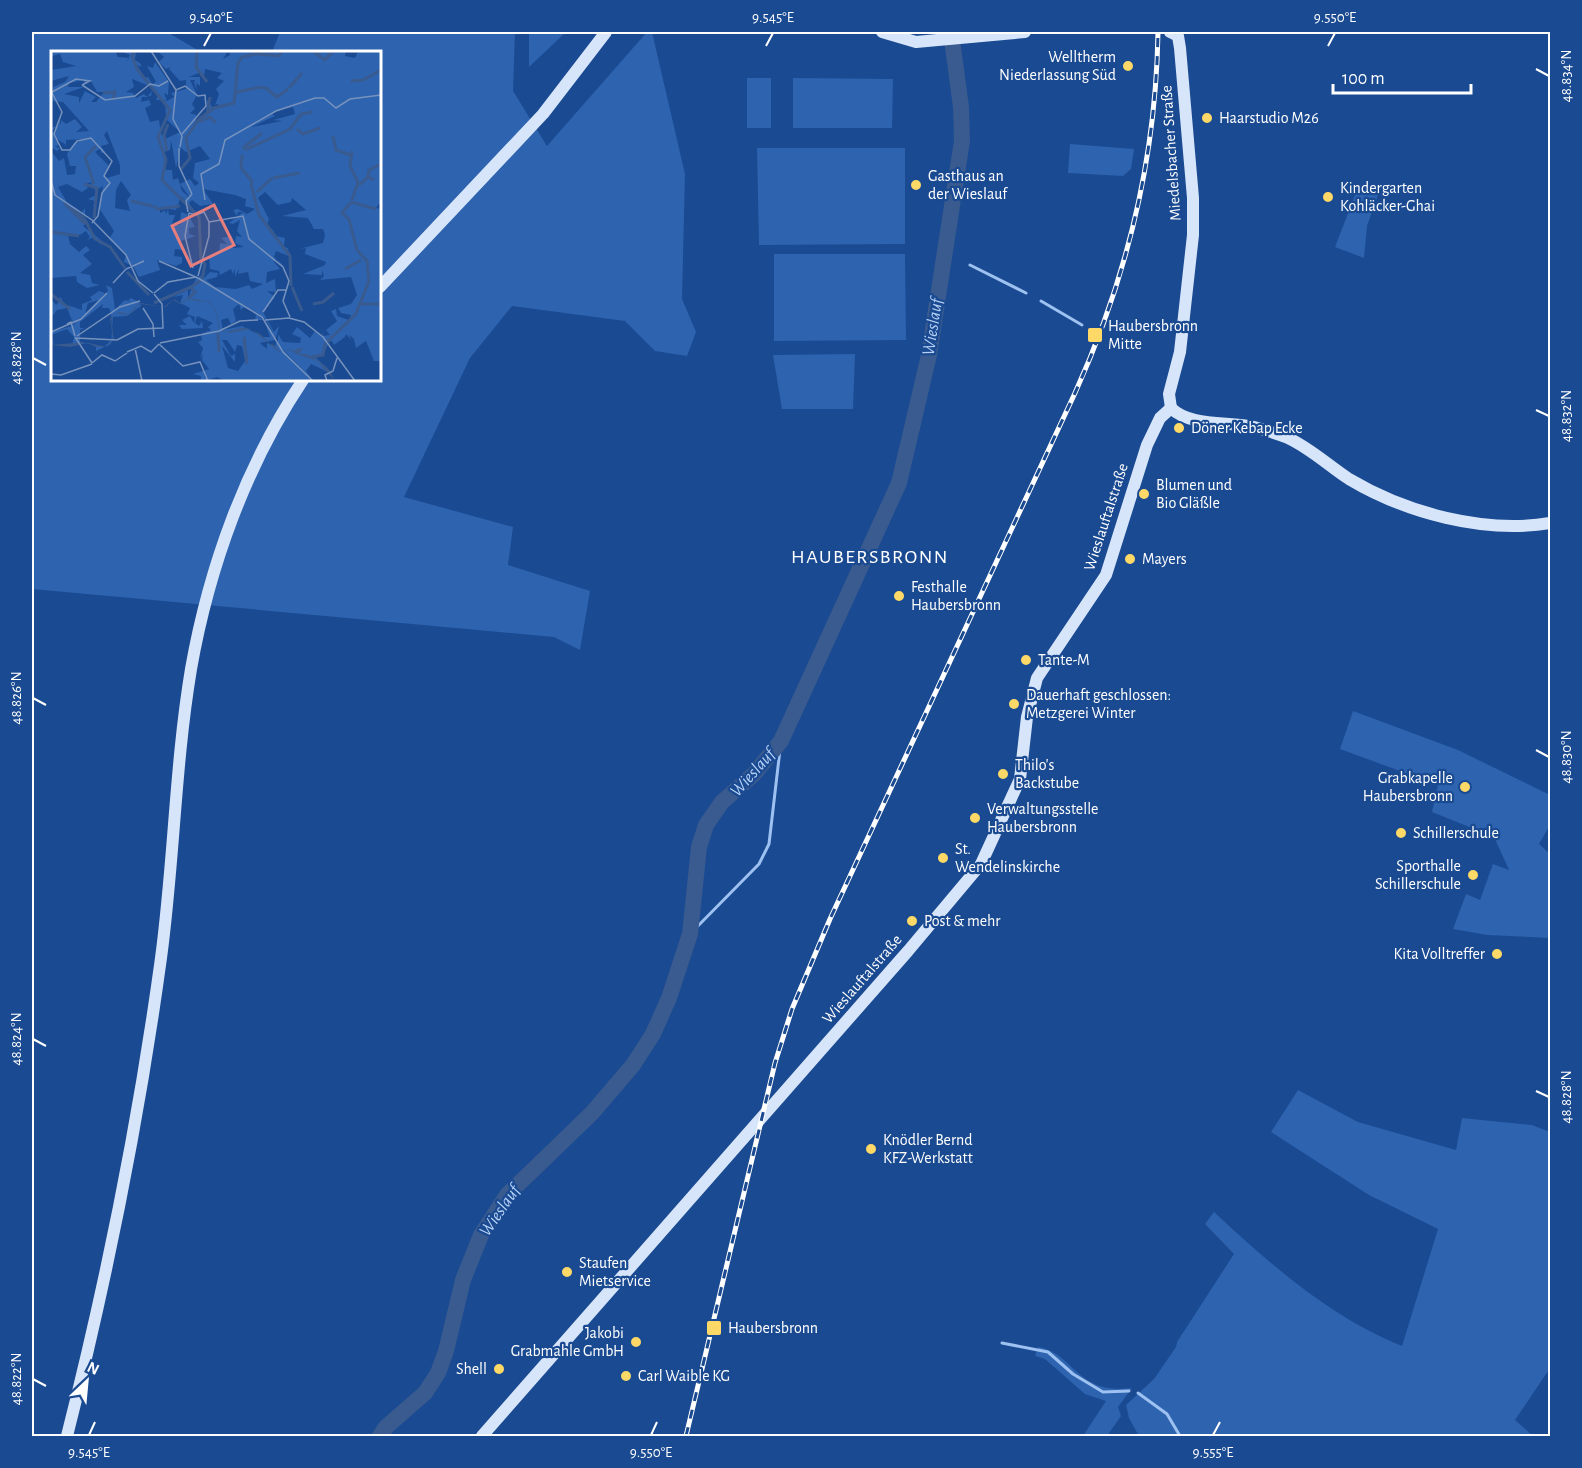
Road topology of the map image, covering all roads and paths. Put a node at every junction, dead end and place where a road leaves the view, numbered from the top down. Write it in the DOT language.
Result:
graph roads {
  1 [pos="606,32"];
  2 [pos="882,32"];
  3 [pos="1025,32"];
  4 [pos="1174,34"];
  5 [pos="381,286"];
  6 [pos="302,381"];
  7 [pos="1171,408"];
  8 [pos="1551,523"];
  9 [pos="67,1437"];
  10 [pos="482,1437"];
  1 -- 5 [label="street"];
  2 -- 3 [label="street"];
  4 -- 7 [label="street, Miedelsbacher Straße"];
  6 -- 9 [label="street"];
  7 -- 8 [label="street"];
  7 -- 10 [label="street, Wieslauftalstraße"];
}
